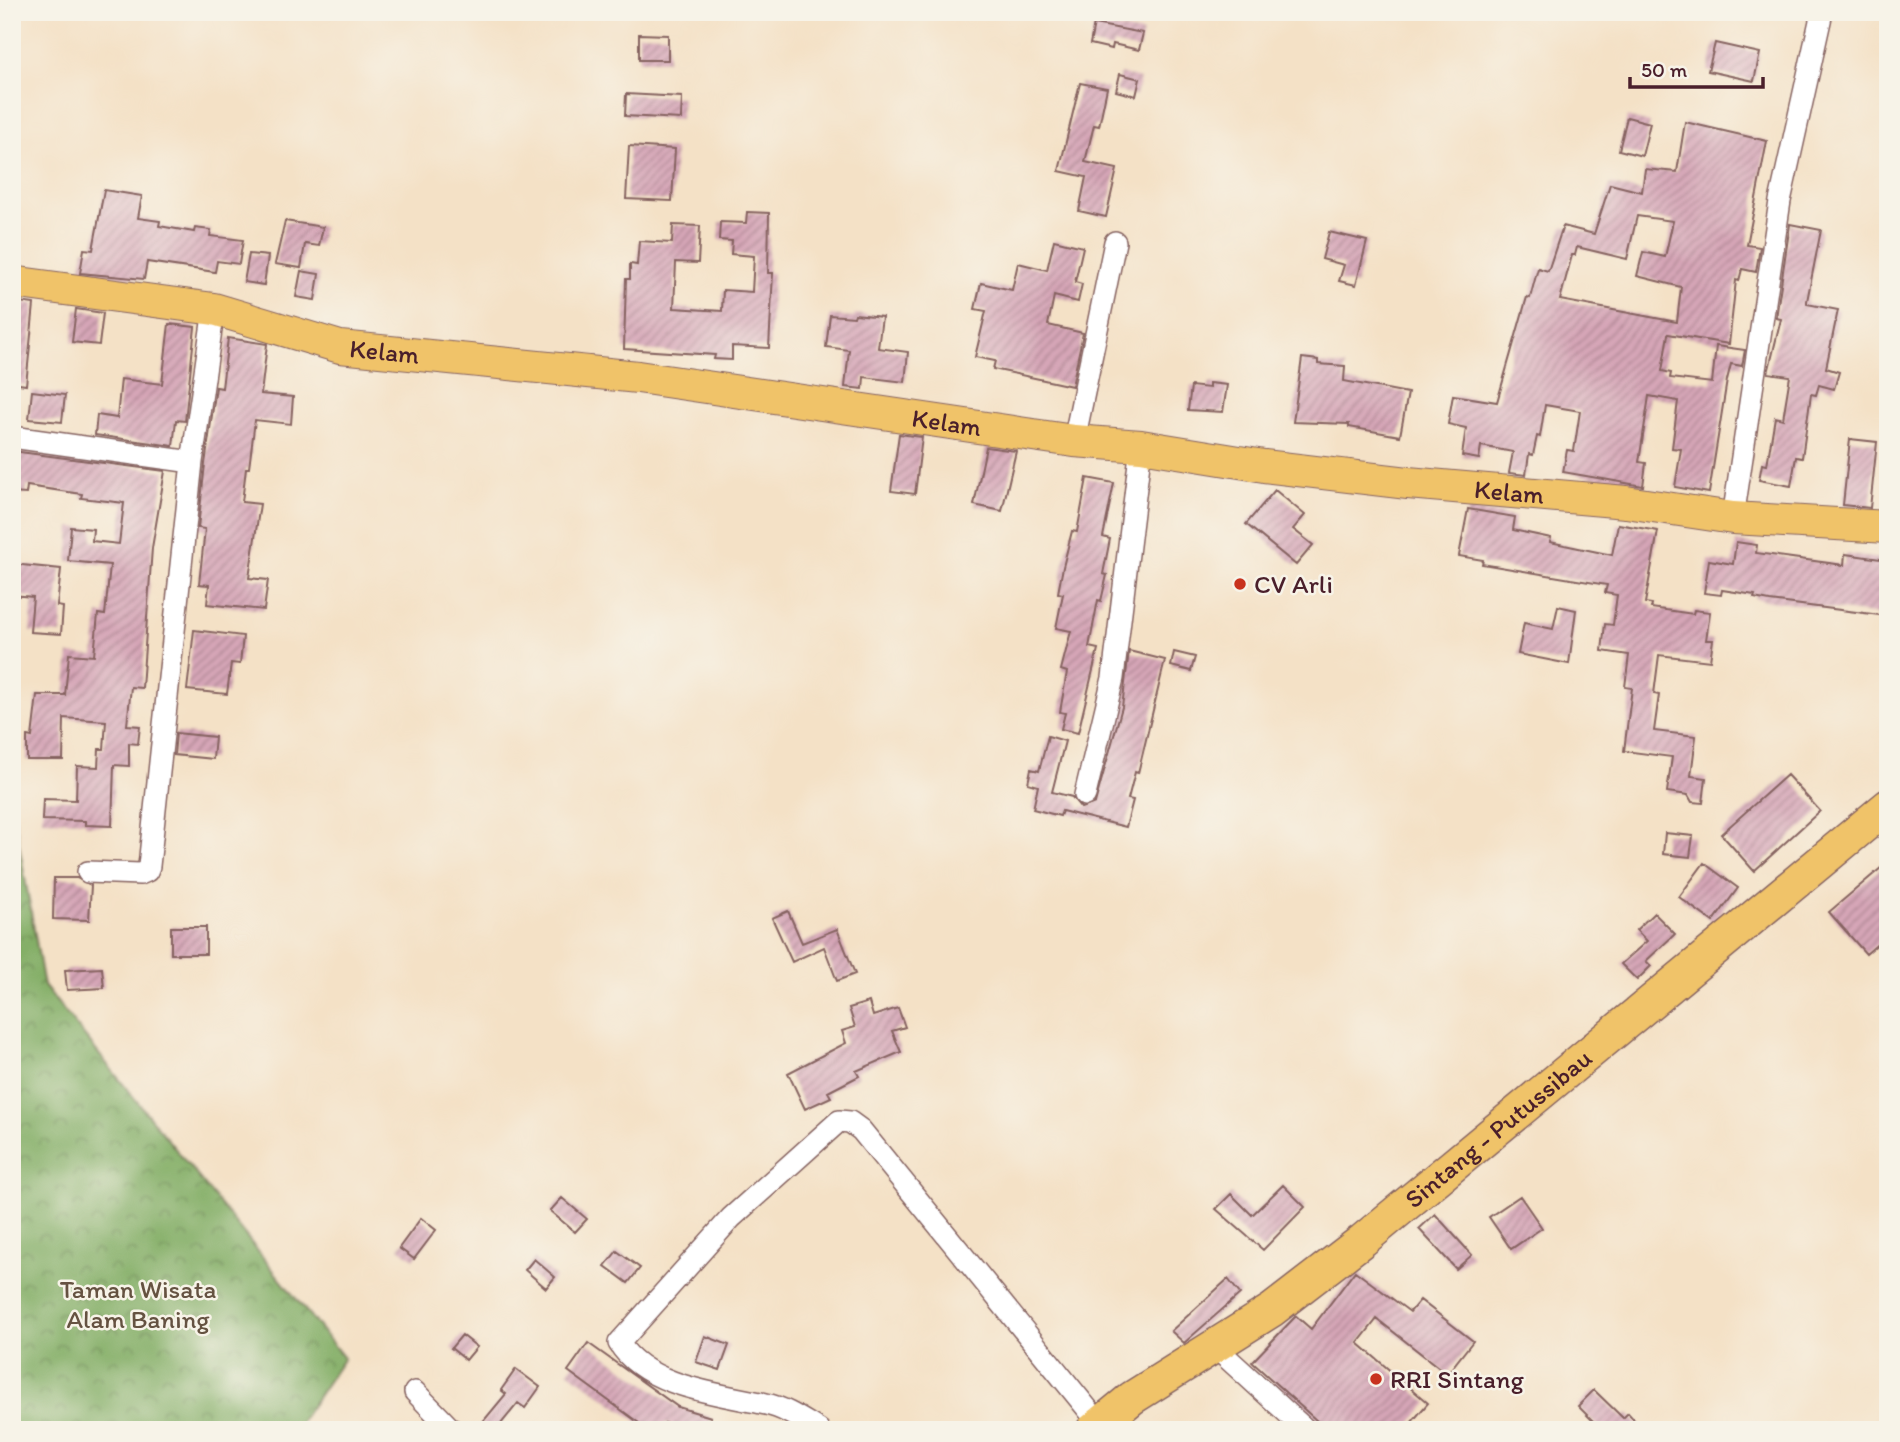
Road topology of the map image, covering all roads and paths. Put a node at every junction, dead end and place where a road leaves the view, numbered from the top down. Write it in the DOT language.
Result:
graph roads {
  1 [pos="1822,12"];
  2 [pos="1115,242"];
  3 [pos="12,282"];
  4 [pos="214,309"];
  5 [pos="12,437"];
  6 [pos="1074,441"];
  7 [pos="1141,446"];
  8 [pos="192,462"];
  9 [pos="1732,518"];
  10 [pos="1888,527"];
  11 [pos="1085,795"];
  12 [pos="1888,806"];
  13 [pos="88,872"];
  14 [pos="1214,1346"];
  15 [pos="415,1392"];
  16 [pos="1096,1426"];
  17 [pos="452,1430"];
  18 [pos="819,1430"];
  19 [pos="1307,1430"];
  1 -- 9 [label="street"];
  2 -- 6 [label="street"];
  3 -- 4 [label="main road, Kelam"];
  4 -- 6 [label="main road, Kelam"];
  4 -- 8 [label="street"];
  5 -- 8 [label="street"];
  6 -- 7 [label="main road, Kelam"];
  7 -- 9 [label="main road, Kelam"];
  7 -- 11 [label="street"];
  8 -- 13 [label="street"];
  9 -- 10 [label="main road, Kelam"];
  12 -- 14 [label="highway, Sintang - Putussibau"];
  14 -- 16 [label="highway, Sintang - Putussibau"];
  14 -- 19 [label="street"];
  15 -- 17 [label="street"];
  16 -- 18 [label="street"];
}
